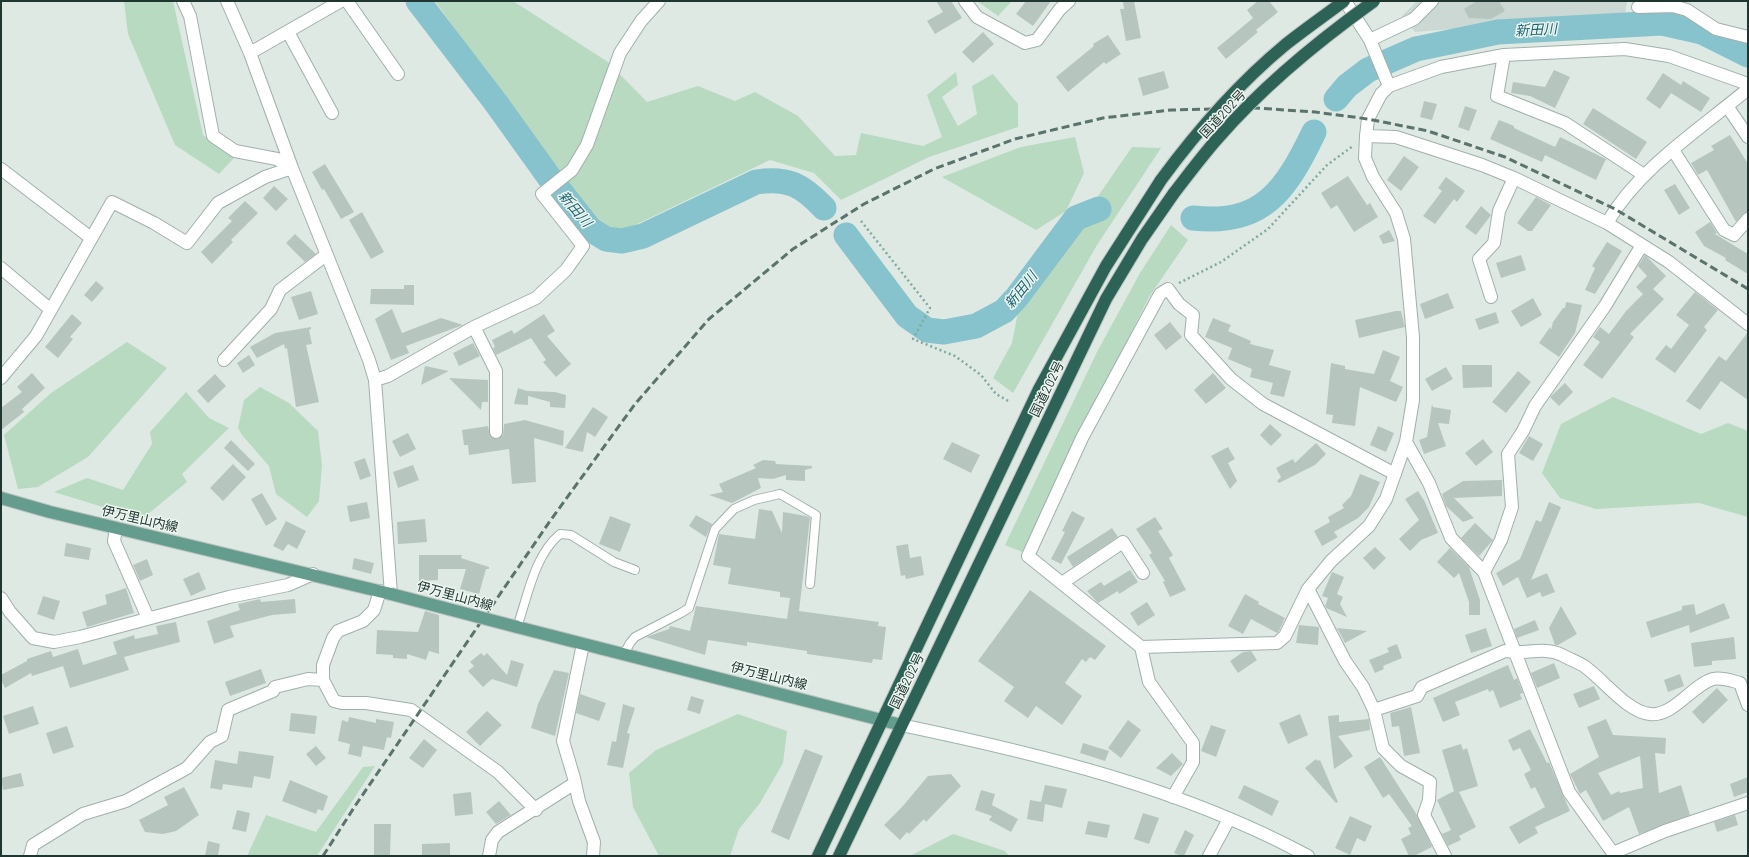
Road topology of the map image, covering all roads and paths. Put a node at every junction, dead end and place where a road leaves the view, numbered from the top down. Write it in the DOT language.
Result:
graph roads {
  1 [pos="183,1"];
  2 [pos="227,1"];
  3 [pos="341,1"];
  4 [pos="347,1"];
  5 [pos="659,1"];
  6 [pos="965,1"];
  7 [pos="1070,1"];
  8 [pos="1344,1"];
  9 [pos="1374,1"];
  10 [pos="1432,1"];
  11 [pos="1638,7"];
  12 [pos="288,32"];
  13 [pos="1748,37"];
  14 [pos="1372,45"];
  15 [pos="250,53"];
  16 [pos="1504,55"];
  17 [pos="398,74"];
  18 [pos="1748,84"];
  19 [pos="1389,86"];
  20 [pos="1748,89"];
  21 [pos="1727,106"];
  22 [pos="332,113"];
  23 [pos="1366,136"];
  24 [pos="1748,137"];
  25 [pos="1674,150"];
  26 [pos="292,168"];
  27 [pos="1,169"];
  28 [pos="1644,175"];
  29 [pos="1514,178"];
  30 [pos="1748,219"];
  31 [pos="861,221"];
  32 [pos="1607,223"];
  33 [pos="91,238"];
  34 [pos="1642,245"];
  35 [pos="326,255"];
  36 [pos="1,268"];
  37 [pos="1168,288"];
  38 [pos="1491,298"];
  39 [pos="51,310"];
  40 [pos="1748,324"];
  41 [pos="474,327"];
  42 [pos="224,360"];
  43 [pos="1,378"];
  44 [pos="375,380"];
  45 [pos="1010,402"];
  46 [pos="496,432"];
  47 [pos="1406,442"];
  48 [pos="1395,474"];
  49 [pos="1,498"];
  50 [pos="116,528"];
  51 [pos="635,570"];
  52 [pos="1484,572"];
  53 [pos="1143,573"];
  54 [pos="313,574"];
  55 [pos="1062,583"];
  56 [pos="810,584"];
  57 [pos="1308,589"];
  58 [pos="385,593"];
  59 [pos="1,598"];
  60 [pos="148,618"];
  61 [pos="517,627"];
  62 [pos="583,644"];
  63 [pos="1141,647"];
  64 [pos="1514,653"];
  65 [pos="624,654"];
  66 [pos="323,680"];
  67 [pos="1745,687"];
  68 [pos="1748,705"];
  69 [pos="1374,710"];
  70 [pos="883,720"];
  71 [pos="902,725"];
  72 [pos="576,784"];
  73 [pos="1173,797"];
  74 [pos="1748,803"];
  75 [pos="536,810"];
  76 [pos="1229,819"];
  77 [pos="30,856"];
  78 [pos="489,856"];
  79 [pos="594,856"];
  80 [pos="818,856"];
  81 [pos="839,856"];
  82 [pos="1209,856"];
  83 [pos="1308,856"];
  84 [pos="1445,856"];
  1 -- 26 [label="street"];
  2 -- 15 [label="street"];
  3 -- 12 [label="street"];
  4 -- 17 [label="street"];
  5 -- 41 [label="street"];
  6 -- 7 [label="street"];
  8 -- 14 [label="street"];
  8 -- 70 [label="highway, 国道202号, bridge"];
  9 -- 71 [label="highway, 国道202号, bridge"];
  10 -- 14 [label="street"];
  11 -- 13 [label="street"];
  12 -- 15 [label="street"];
  12 -- 22 [label="street"];
  14 -- 19 [label="street"];
  15 -- 26 [label="street"];
  16 -- 18 [label="street"];
  16 -- 19 [label="street"];
  16 -- 28 [label="street"];
  19 -- 23 [label="street"];
  20 -- 21 [label="street"];
  21 -- 24 [label="street"];
  21 -- 25 [label="street"];
  23 -- 29 [label="street"];
  23 -- 37 [label="path"];
  23 -- 47 [label="street"];
  25 -- 28 [label="street"];
  25 -- 30 [label="street"];
  26 -- 33 [label="street"];
  26 -- 35 [label="street"];
  27 -- 33 [label="street"];
  28 -- 32 [label="street"];
  29 -- 32 [label="street"];
  29 -- 38 [label="street"];
  31 -- 45 [label="path"];
  32 -- 34 [label="street"];
  33 -- 39 [label="street"];
  34 -- 40 [label="street"];
  34 -- 52 [label="street"];
  35 -- 42 [label="street"];
  35 -- 44 [label="street"];
  36 -- 39 [label="street"];
  37 -- 48 [label="street"];
  37 -- 55 [label="street"];
  39 -- 43 [label="street"];
  41 -- 44 [label="street"];
  41 -- 46 [label="street"];
  44 -- 58 [label="street"];
  47 -- 48 [label="street"];
  47 -- 52 [label="street"];
  48 -- 57 [label="street"];
  49 -- 50 [label="main road, 伊万里山内線"];
  50 -- 54 [label="main road, 伊万里山内線"];
  50 -- 60 [label="street"];
  51 -- 61 [label="lane"];
  52 -- 64 [label="street"];
  53 -- 55 [label="street"];
  54 -- 58 [label="main road, 伊万里山内線"];
  54 -- 60 [label="street"];
  55 -- 63 [label="street"];
  56 -- 65 [label="lane"];
  57 -- 63 [label="street"];
  57 -- 69 [label="street"];
  58 -- 61 [label="main road, 伊万里山内線, bridge"];
  58 -- 66 [label="street"];
  59 -- 60 [label="street"];
  61 -- 62 [label="main road, 伊万里山内線"];
  62 -- 65 [label="main road, 伊万里山内線"];
  62 -- 72 [label="street"];
  63 -- 73 [label="street"];
  64 -- 67 [label="street"];
  64 -- 69 [label="street"];
  64 -- 74 [label="street"];
  65 -- 70 [label="main road, 伊万里山内線"];
  66 -- 75 [label="street"];
  66 -- 77 [label="street"];
  67 -- 68 [label="street"];
  69 -- 84 [label="street"];
  70 -- 71 [label="main road, 伊万里山内線"];
  70 -- 80 [label="highway, 国道202号"];
  71 -- 73 [label="street"];
  71 -- 81 [label="highway, 国道202号"];
  72 -- 75 [label="street"];
  72 -- 79 [label="street"];
  73 -- 76 [label="street"];
  75 -- 78 [label="street"];
  76 -- 82 [label="street"];
  76 -- 83 [label="street"];
}
